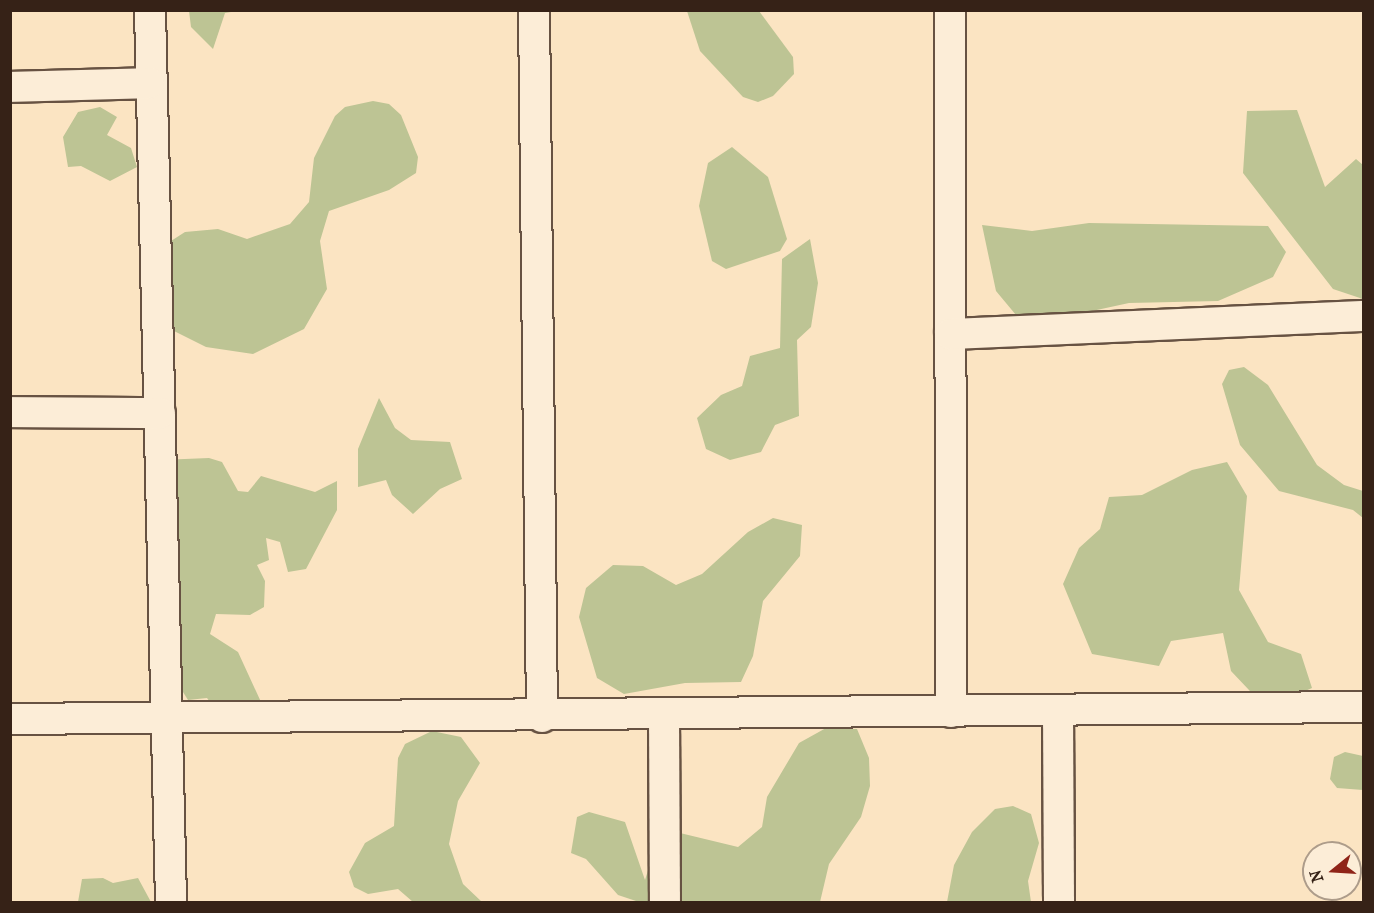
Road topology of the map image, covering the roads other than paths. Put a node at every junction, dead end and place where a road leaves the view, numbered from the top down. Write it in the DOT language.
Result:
graph roads {
  1 [pos="150,10"];
  2 [pos="534,10"];
  3 [pos="950,10"];
  4 [pos="149,83"];
  5 [pos="10,87"];
  6 [pos="1364,316"];
  7 [pos="950,334"];
  8 [pos="10,412"];
  9 [pos="160,413"];
  10 [pos="1364,707"];
  11 [pos="1058,710"];
  12 [pos="951,712"];
  13 [pos="166,716"];
  14 [pos="664,716"];
  15 [pos="542,717"];
  16 [pos="10,719"];
  17 [pos="171,903"];
  18 [pos="665,903"];
  19 [pos="1059,903"];
  1 -- 4 [label="street"];
  2 -- 15 [label="street"];
  3 -- 7 [label="street"];
  4 -- 5 [label="street"];
  4 -- 9 [label="street"];
  6 -- 7 [label="street"];
  7 -- 12 [label="street"];
  8 -- 9 [label="street"];
  9 -- 13 [label="street"];
  10 -- 11 [label="street"];
  11 -- 12 [label="street"];
  11 -- 19 [label="street"];
  12 -- 14 [label="street"];
  13 -- 15 [label="street"];
  13 -- 16 [label="street"];
  13 -- 17 [label="street"];
  14 -- 15 [label="street"];
  14 -- 18 [label="street"];
}
